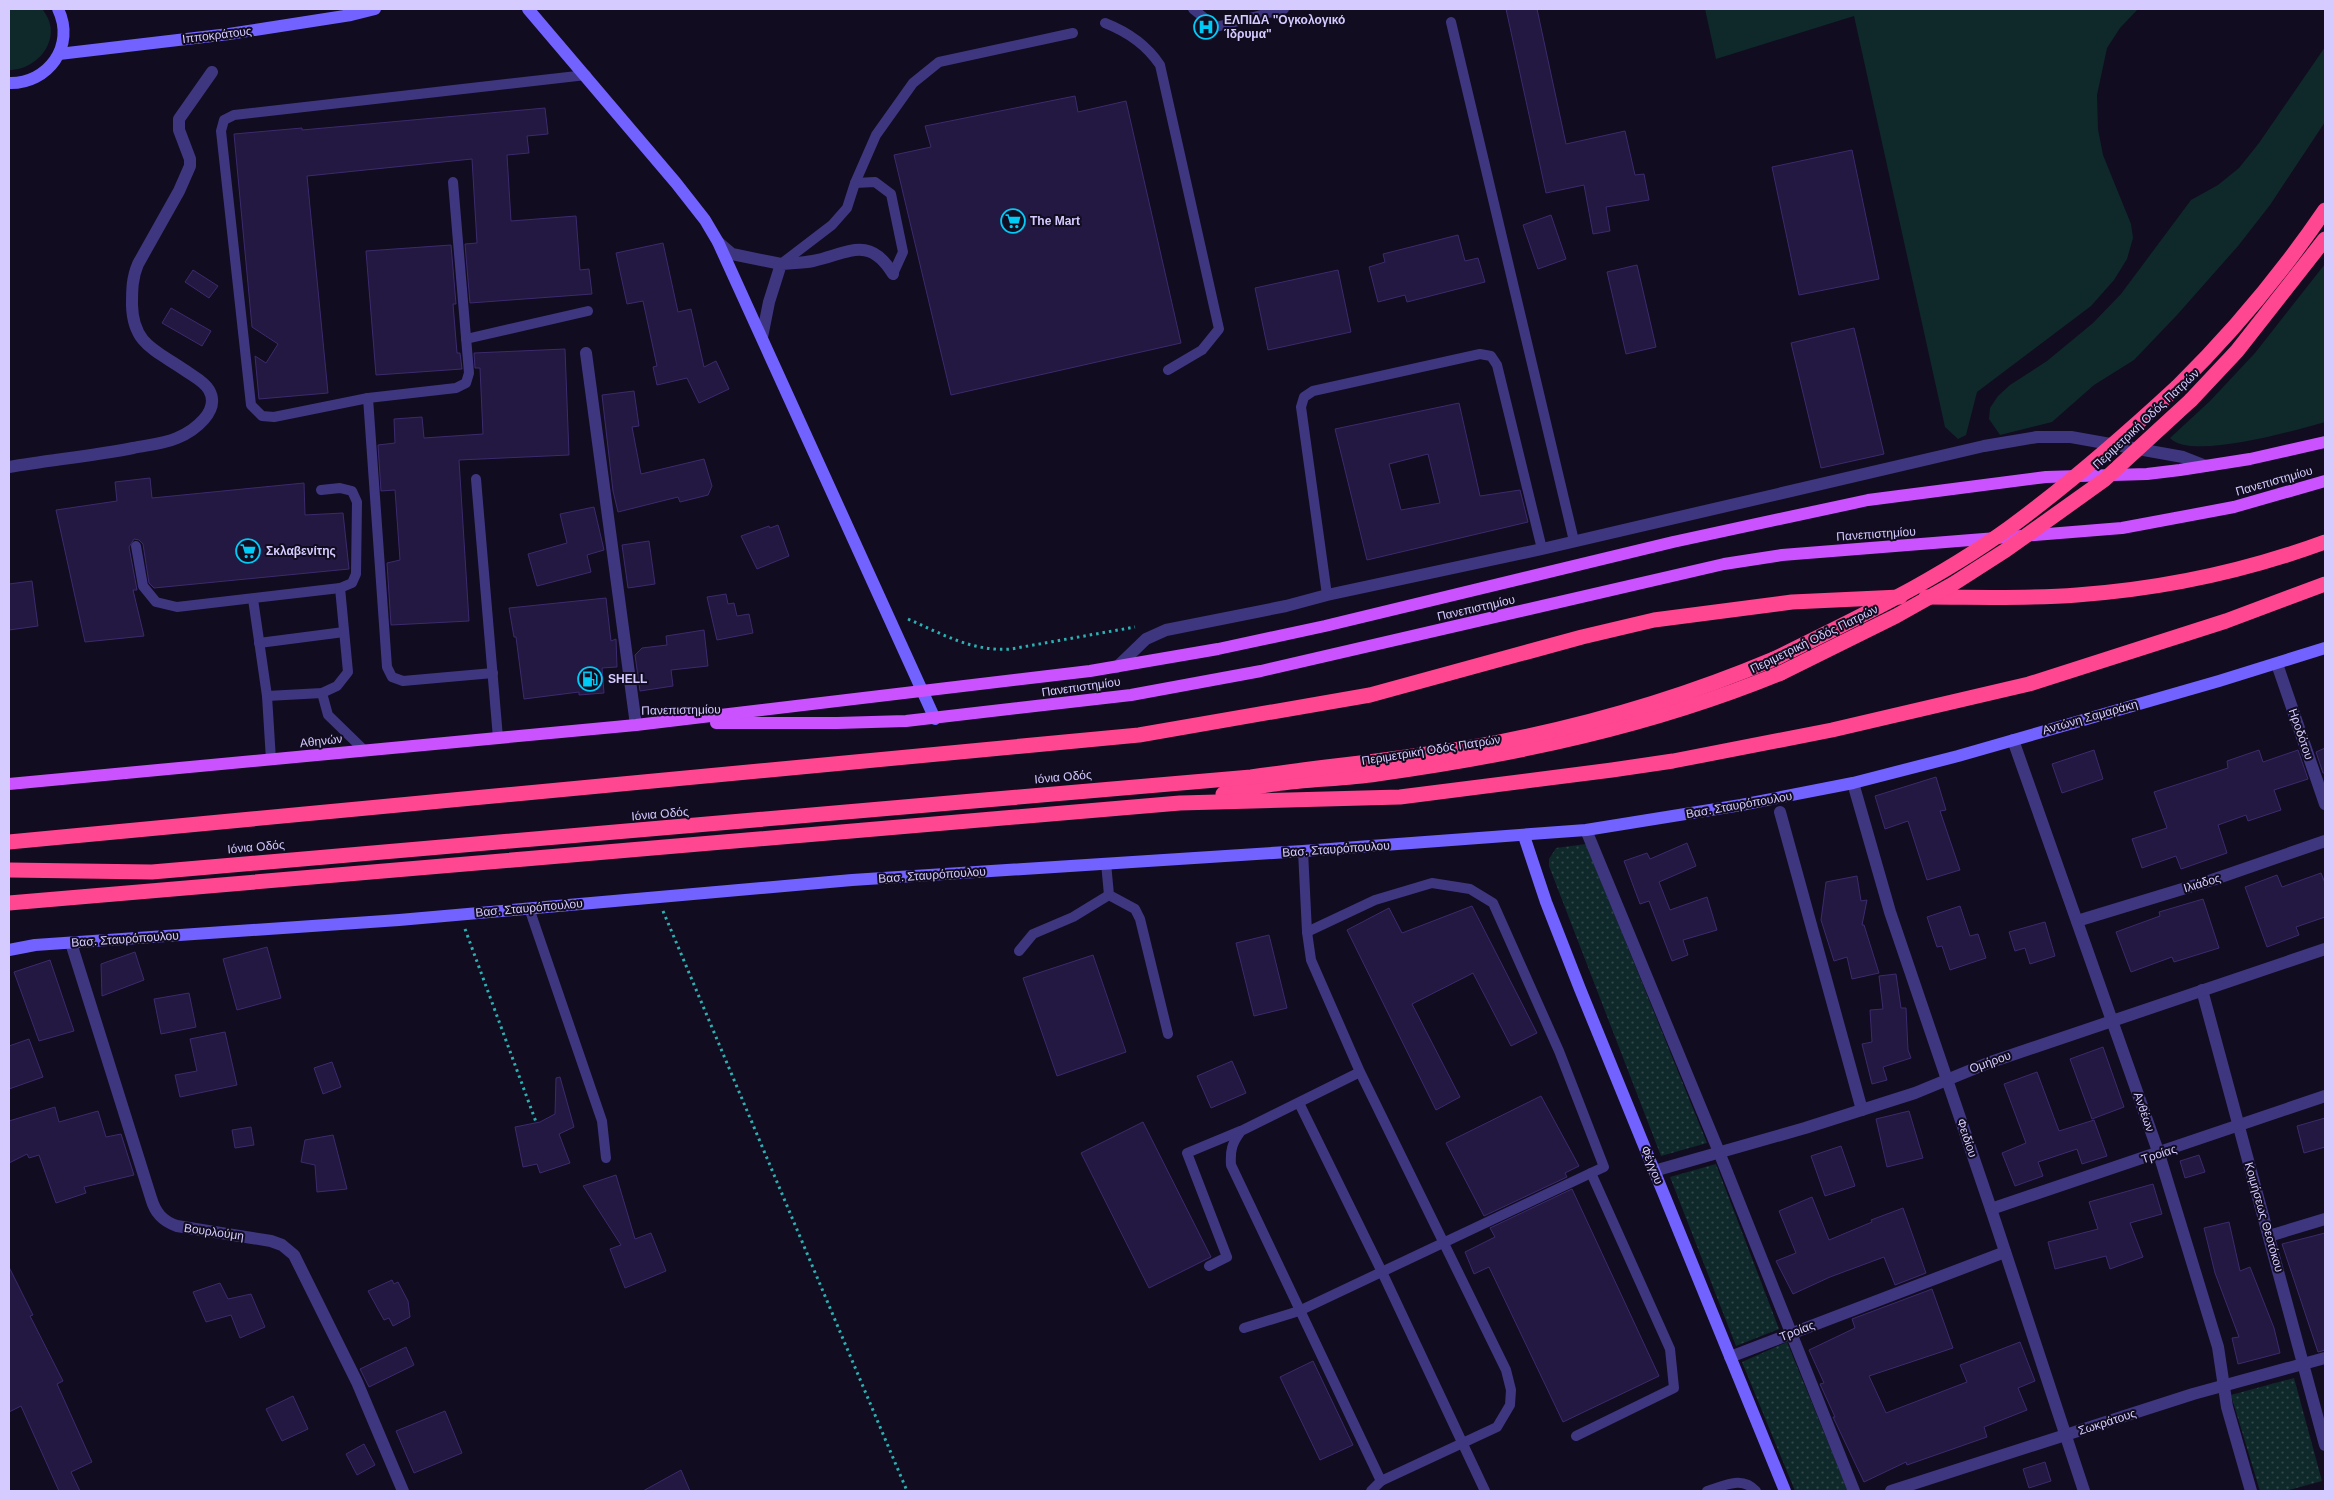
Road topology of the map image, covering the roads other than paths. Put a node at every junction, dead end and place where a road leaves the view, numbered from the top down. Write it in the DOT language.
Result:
graph roads {
  1 [pos="58,9"];
  2 [pos="375,9"];
  3 [pos="528,9"];
  4 [pos="1193,9"];
  5 [pos="1284,9"];
  6 [pos="1451,22"];
  7 [pos="1105,24"];
  8 [pos="1073,33"];
  9 [pos="59,54"];
  10 [pos="212,72"];
  11 [pos="586,75"];
  12 [pos="9,83"];
  13 [pos="453,182"];
  14 [pos="855,183"];
  15 [pos="2325,210"];
  16 [pos="2325,239"];
  17 [pos="718,242"];
  18 [pos="781,264"];
  19 [pos="892,274"];
  20 [pos="588,311"];
  21 [pos="762,337"];
  22 [pos="466,339"];
  23 [pos="586,353"];
  24 [pos="1168,370"];
  25 [pos="368,398"];
  26 [pos="2325,442"];
  27 [pos="9,466"];
  28 [pos="2206,466"];
  29 [pos="476,478"];
  30 [pos="2325,481"];
  31 [pos="321,490"];
  32 [pos="1574,542"];
  33 [pos="2325,542"];
  34 [pos="136,546"];
  35 [pos="1542,549"];
  36 [pos="2325,584"];
  37 [pos="340,588"];
  38 [pos="1327,595"];
  39 [pos="253,598"];
  40 [pos="344,632"];
  41 [pos="259,643"];
  42 [pos="2325,648"];
  43 [pos="2277,664"];
  44 [pos="1117,667"];
  45 [pos="493,673"];
  46 [pos="923,691"];
  47 [pos="322,693"];
  48 [pos="267,696"];
  49 [pos="935,718"];
  50 [pos="636,725"];
  51 [pos="498,738"];
  52 [pos="2013,740"];
  53 [pos="365,751"];
  54 [pos="272,760"];
  55 [pos="1312,768"];
  56 [pos="1854,783"];
  57 [pos="9,784"];
  58 [pos="1180,803"];
  59 [pos="2325,804"];
  60 [pos="1780,812"];
  61 [pos="1586,830"];
  62 [pos="1524,836"];
  63 [pos="2325,841"];
  64 [pos="9,842"];
  65 [pos="1302,852"];
  66 [pos="1106,863"];
  67 [pos="9,870"];
  68 [pos="1109,894"];
  69 [pos="9,902"];
  70 [pos="529,908"];
  71 [pos="2077,921"];
  72 [pos="1307,932"];
  73 [pos="71,943"];
  74 [pos="2325,949"];
  75 [pos="9,950"];
  76 [pos="1019,951"];
  77 [pos="2202,990"];
  78 [pos="2113,1021"];
  79 [pos="1168,1034"];
  80 [pos="1360,1072"];
  81 [pos="1947,1079"];
  82 [pos="2325,1096"];
  83 [pos="1298,1102"];
  84 [pos="1862,1110"];
  85 [pos="2238,1127"];
  86 [pos="1241,1130"];
  87 [pos="1719,1152"];
  88 [pos="2159,1154"];
  89 [pos="606,1158"];
  90 [pos="1654,1171"];
  91 [pos="1591,1173"];
  92 [pos="1991,1209"];
  93 [pos="2325,1219"];
  94 [pos="2270,1236"];
  95 [pos="1444,1243"];
  96 [pos="2006,1252"];
  97 [pos="1209,1266"];
  98 [pos="1382,1272"];
  99 [pos="1299,1311"];
  100 [pos="1244,1328"];
  101 [pos="1791,1333"];
  102 [pos="1730,1357"];
  103 [pos="2325,1358"];
  104 [pos="2303,1364"];
  105 [pos="2224,1386"];
  106 [pos="1576,1436"];
  107 [pos="2066,1436"];
  108 [pos="1464,1444"];
  109 [pos="2325,1445"];
  110 [pos="1381,1481"];
  111 [pos="403,1491"];
  112 [pos="1371,1491"];
  113 [pos="1485,1491"];
  114 [pos="1707,1491"];
  115 [pos="1756,1491"];
  116 [pos="1785,1491"];
  117 [pos="1854,1491"];
  118 [pos="1891,1491"];
  119 [pos="2084,1491"];
  120 [pos="2251,1491"];
  1 -- 9 [label="street"];
  2 -- 9 [label="street, Ιπποκράτους"];
  3 -- 11 [label="street"];
  4 -- 5 [label="lane"];
  6 -- 32 [label="lane"];
  7 -- 24 [label="lane"];
  8 -- 14 [label="lane"];
  9 -- 12 [label="street"];
  10 -- 27 [label="street"];
  11 -- 17 [label="street"];
  11 -- 25 [label="lane"];
  13 -- 22 [label="lane"];
  14 -- 18 [label="lane"];
  14 -- 19 [label="lane"];
  15 -- 55 [label="highway, Περιμετρική Οδός Πατρών, bridge"];
  16 -- 58 [label="highway, Περιμετρική Οδός Πατρών, bridge"];
  17 -- 18 [label="street"];
  17 -- 21 [label="street"];
  18 -- 19 [label="street"];
  18 -- 21 [label="street"];
  20 -- 22 [label="lane"];
  21 -- 46 [label="street"];
  22 -- 25 [label="lane"];
  23 -- 50 [label="street"];
  25 -- 45 [label="lane"];
  26 -- 28 [label="main road, Πανεπιστημίου"];
  28 -- 32 [label="street"];
  28 -- 44 [label="main road, Πανεπιστημίου"];
  29 -- 45 [label="lane"];
  30 -- 49 [label="main road, Πανεπιστημίου"];
  31 -- 37 [label="lane"];
  32 -- 35 [label="street"];
  33 -- 64 [label="highway"];
  34 -- 39 [label="lane"];
  35 -- 38 [label="street"];
  35 -- 38 [label="lane"];
  36 -- 58 [label="highway"];
  37 -- 39 [label="lane"];
  37 -- 40 [label="lane"];
  38 -- 44 [label="street"];
  39 -- 41 [label="lane"];
  40 -- 41 [label="lane"];
  40 -- 47 [label="lane"];
  41 -- 48 [label="lane"];
  42 -- 43 [label="street, Αντώνη Σαμαράκη"];
  43 -- 52 [label="street, Αντώνη Σαμαράκη"];
  43 -- 59 [label="street, Ηροδότου"];
  44 -- 46 [label="main road, Πανεπιστημίου"];
  45 -- 51 [label="lane"];
  46 -- 49 [label="street"];
  46 -- 50 [label="main road, Πανεπιστημίου"];
  47 -- 48 [label="lane"];
  47 -- 53 [label="lane"];
  48 -- 54 [label="lane"];
  49 -- 50 [label="main road, Πανεπιστημίου"];
  50 -- 51 [label="main road, Αθηνών"];
  51 -- 53 [label="main road, Αθηνών"];
  52 -- 56 [label="street, Αντώνη Σαμαράκη"];
  52 -- 71 [label="street, Ανθέων"];
  53 -- 54 [label="main road, Αθηνών"];
  54 -- 57 [label="main road, Αθηνών"];
  55 -- 67 [label="highway, Ιόνια Οδός"];
  56 -- 61 [label="street, Βασ. Σταυρόπουλου"];
  56 -- 81 [label="street, Φειδίου"];
  58 -- 69 [label="highway"];
  60 -- 84 [label="street"];
  61 -- 62 [label="street, Βασ. Σταυρόπουλου"];
  61 -- 87 [label="street"];
  62 -- 65 [label="street, Βασ. Σταυρόπουλου"];
  62 -- 90 [label="street, Φέγγου"];
  63 -- 71 [label="street, Ιλιάδος"];
  65 -- 66 [label="street, Βασ. Σταυρόπουλου"];
  65 -- 72 [label="lane"];
  66 -- 68 [label="lane"];
  66 -- 70 [label="street, Βασ. Σταυρόπουλου"];
  68 -- 76 [label="lane"];
  68 -- 79 [label="lane"];
  70 -- 73 [label="street, Βασ. Σταυρόπουλου"];
  70 -- 89 [label="lane"];
  71 -- 78 [label="street, Ανθέων"];
  72 -- 80 [label="lane"];
  72 -- 91 [label="lane"];
  73 -- 75 [label="street, Βασ. Σταυρόπουλου"];
  73 -- 111 [label="street, Βουρλούμη"];
  74 -- 77 [label="street, Ομήρου"];
  77 -- 78 [label="street, Ομήρου"];
  77 -- 85 [label="street, Κοιμήσεως Θεοτόκου"];
  78 -- 81 [label="street, Ομήρου"];
  78 -- 88 [label="street, Ανθέων"];
  80 -- 83 [label="lane"];
  80 -- 95 [label="lane"];
  81 -- 84 [label="street, Ομήρου"];
  81 -- 92 [label="street, Φειδίου"];
  82 -- 85 [label="street, Τροίας"];
  83 -- 86 [label="lane"];
  83 -- 98 [label="lane"];
  84 -- 87 [label="street, Ομήρου"];
  85 -- 88 [label="street, Τροίας"];
  85 -- 94 [label="street, Κοιμήσεως Θεοτόκου"];
  86 -- 97 [label="lane"];
  86 -- 99 [label="lane"];
  87 -- 90 [label="street, Ομήρου"];
  87 -- 101 [label="street"];
  88 -- 92 [label="street, Τροίας"];
  88 -- 105 [label="street, Ανθέων"];
  90 -- 102 [label="street, Φέγγου"];
  91 -- 95 [label="lane"];
  91 -- 106 [label="lane"];
  92 -- 96 [label="street, Φειδίου"];
  93 -- 94 [label="street"];
  94 -- 104 [label="street, Κοιμήσεως Θεοτόκου"];
  95 -- 98 [label="lane"];
  95 -- 108 [label="lane"];
  96 -- 101 [label="street, Τροίας"];
  96 -- 107 [label="street, Φειδίου"];
  98 -- 99 [label="lane"];
  98 -- 108 [label="lane"];
  99 -- 100 [label="lane"];
  99 -- 110 [label="lane"];
  101 -- 102 [label="street, Τροίας"];
  101 -- 117 [label="street"];
  102 -- 116 [label="street, Φέγγου"];
  103 -- 104 [label="street, Σωκράτους"];
  104 -- 105 [label="street, Σωκράτους"];
  104 -- 109 [label="street, Κοιμήσεως Θεοτόκου"];
  105 -- 107 [label="street, Σωκράτους"];
  105 -- 120 [label="street, Ανθέων"];
  107 -- 118 [label="street, Σωκράτους"];
  107 -- 119 [label="street, Φειδίου"];
  108 -- 110 [label="lane"];
  108 -- 113 [label="lane"];
  110 -- 112 [label="lane"];
  114 -- 115 [label="lane"];
}
